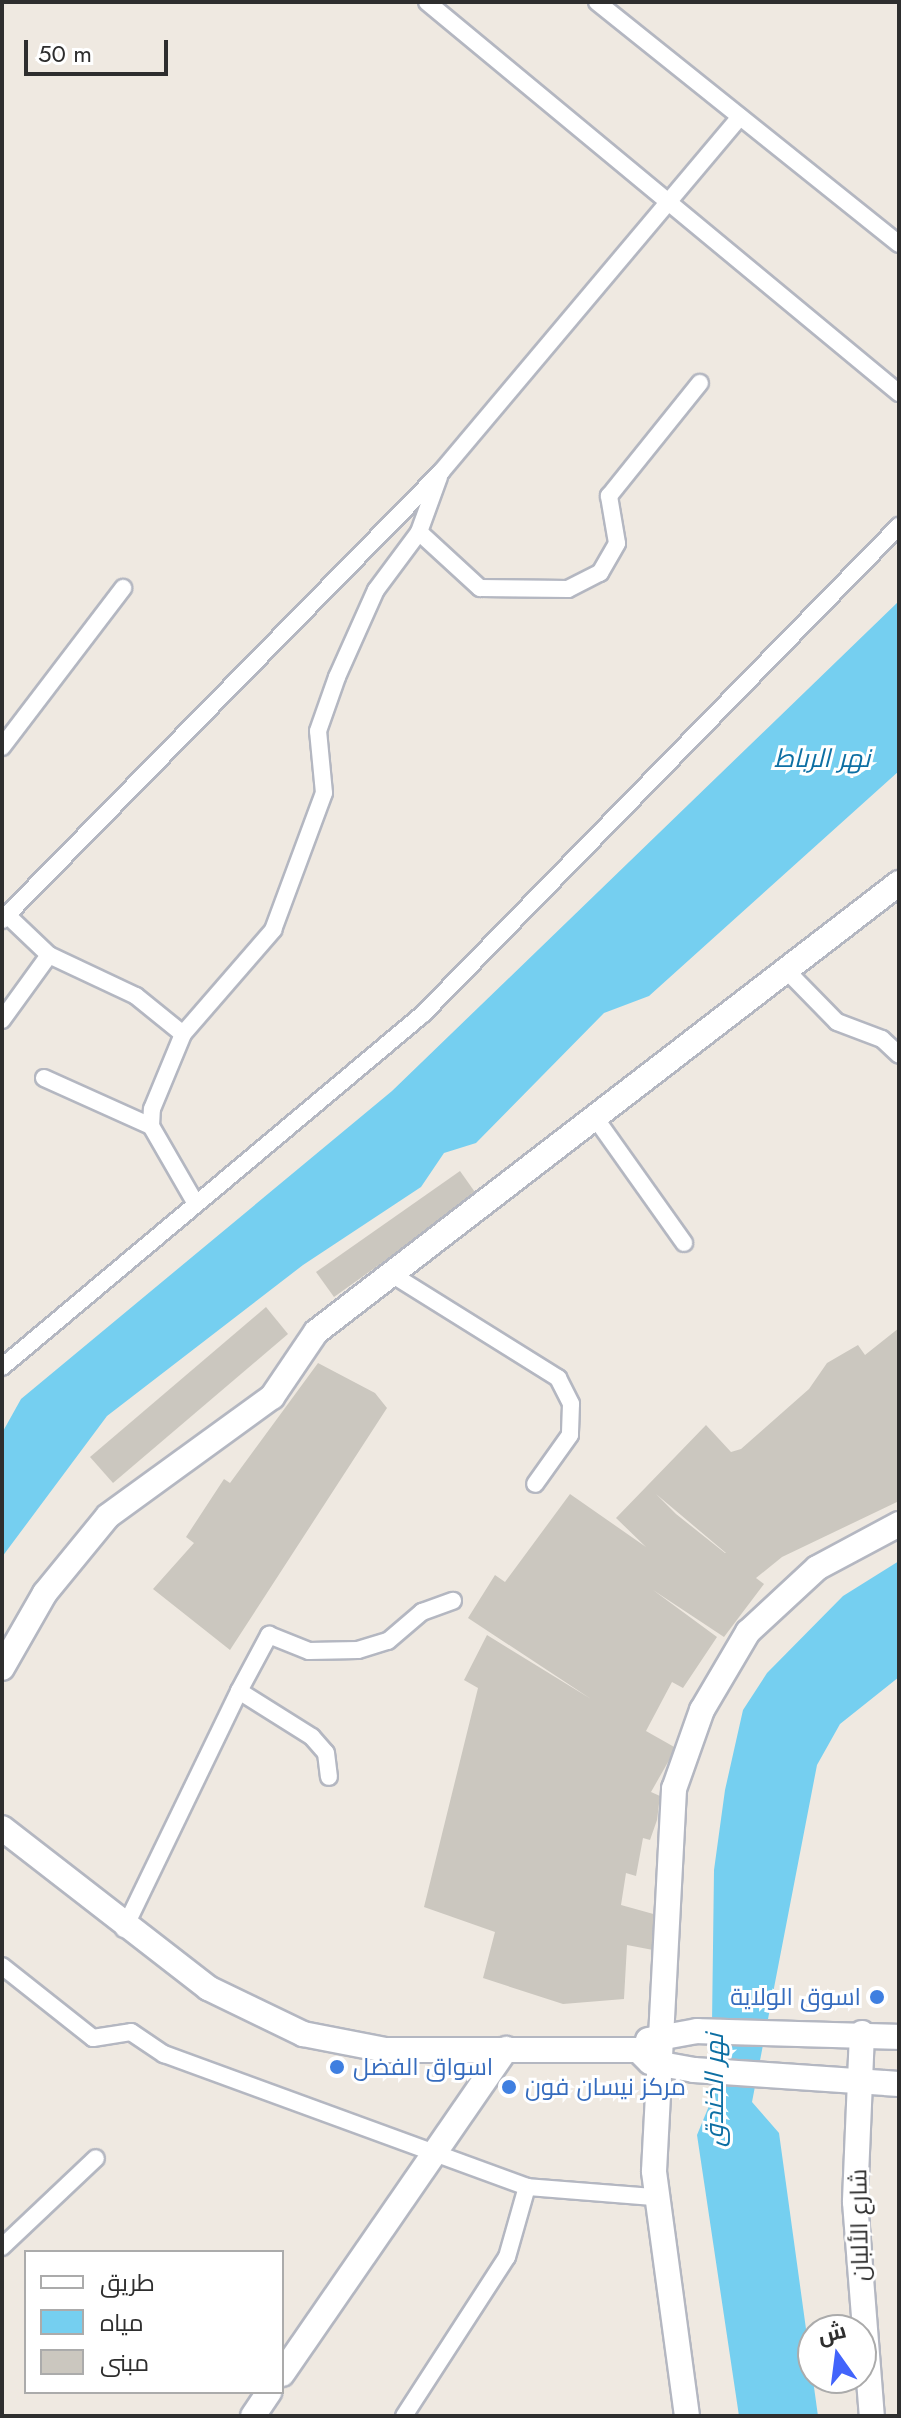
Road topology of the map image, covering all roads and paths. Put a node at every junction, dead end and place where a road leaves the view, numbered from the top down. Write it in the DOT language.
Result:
graph roads {
  1 [pos="427,2"];
  2 [pos="597,2"];
  3 [pos="740,117"];
  4 [pos="669,198"];
  5 [pos="899,244"];
  6 [pos="700,383"];
  7 [pos="899,393"];
  8 [pos="441,472"];
  9 [pos="899,526"];
  10 [pos="419,532"];
  11 [pos="123,588"];
  12 [pos="2,747"];
  13 [pos="899,883"];
  14 [pos="4,918"];
  15 [pos="49,955"];
  16 [pos="787,971"];
  17 [pos="2,1020"];
  18 [pos="183,1034"];
  19 [pos="899,1055"];
  20 [pos="44,1078"];
  21 [pos="596,1119"];
  22 [pos="151,1126"];
  23 [pos="196,1204"];
  24 [pos="684,1243"];
  25 [pos="393,1275"];
  26 [pos="2,1367"];
  27 [pos="535,1484"];
  28 [pos="899,1524"];
  29 [pos="453,1601"];
  30 [pos="2,1668"];
  31 [pos="239,1691"];
  32 [pos="329,1777"];
  33 [pos="2,1828"];
  34 [pos="124,1929"];
  35 [pos="2,1966"];
  36 [pos="862,2033"];
  37 [pos="660,2035"];
  38 [pos="899,2037"];
  39 [pos="506,2049"];
  40 [pos="638,2050"];
  41 [pos="658,2064"];
  42 [pos="861,2081"];
  43 [pos="899,2084"];
  44 [pos="432,2157"];
  45 [pos="96,2158"];
  46 [pos="527,2187"];
  47 [pos="655,2197"];
  48 [pos="5,2238"];
  49 [pos="284,2371"];
  50 [pos="268,2394"];
  51 [pos="253,2416"];
  52 [pos="404,2416"];
  53 [pos="687,2416"];
  54 [pos="872,2416"];
  1 -- 4 [label="street"];
  2 -- 3 [label="street"];
  3 -- 4 [label="street"];
  3 -- 5 [label="street"];
  4 -- 7 [label="street"];
  4 -- 8 [label="street"];
  6 -- 10 [label="street"];
  8 -- 10 [label="street"];
  8 -- 14 [label="street"];
  9 -- 23 [label="street"];
  10 -- 18 [label="street"];
  11 -- 12 [label="street"];
  13 -- 16 [label="street"];
  14 -- 15 [label="street"];
  15 -- 17 [label="street"];
  15 -- 18 [label="street"];
  16 -- 19 [label="street"];
  16 -- 21 [label="street"];
  18 -- 22 [label="street"];
  20 -- 22 [label="street"];
  21 -- 24 [label="street"];
  21 -- 25 [label="street"];
  22 -- 23 [label="street"];
  23 -- 26 [label="street"];
  25 -- 27 [label="street"];
  25 -- 30 [label="street"];
  28 -- 37 [label="street"];
  29 -- 31 [label="street"];
  31 -- 32 [label="street"];
  31 -- 34 [label="street"];
  33 -- 34 [label="street"];
  34 -- 39 [label="street"];
  35 -- 44 [label="street"];
  36 -- 37 [label="street"];
  36 -- 38 [label="street"];
  36 -- 42 [label="street, شارع الألبان"];
  37 -- 40 [label="street"];
  37 -- 41 [label="street"];
  39 -- 40 [label="street"];
  39 -- 44 [label="street"];
  40 -- 41 [label="street"];
  41 -- 42 [label="street"];
  41 -- 47 [label="street"];
  42 -- 43 [label="street"];
  42 -- 54 [label="street, شارع الألبان"];
  44 -- 46 [label="street"];
  44 -- 49 [label="street"];
  45 -- 48 [label="street"];
  46 -- 47 [label="street"];
  46 -- 52 [label="street"];
  47 -- 53 [label="street"];
  50 -- 51 [label="street"];
}
